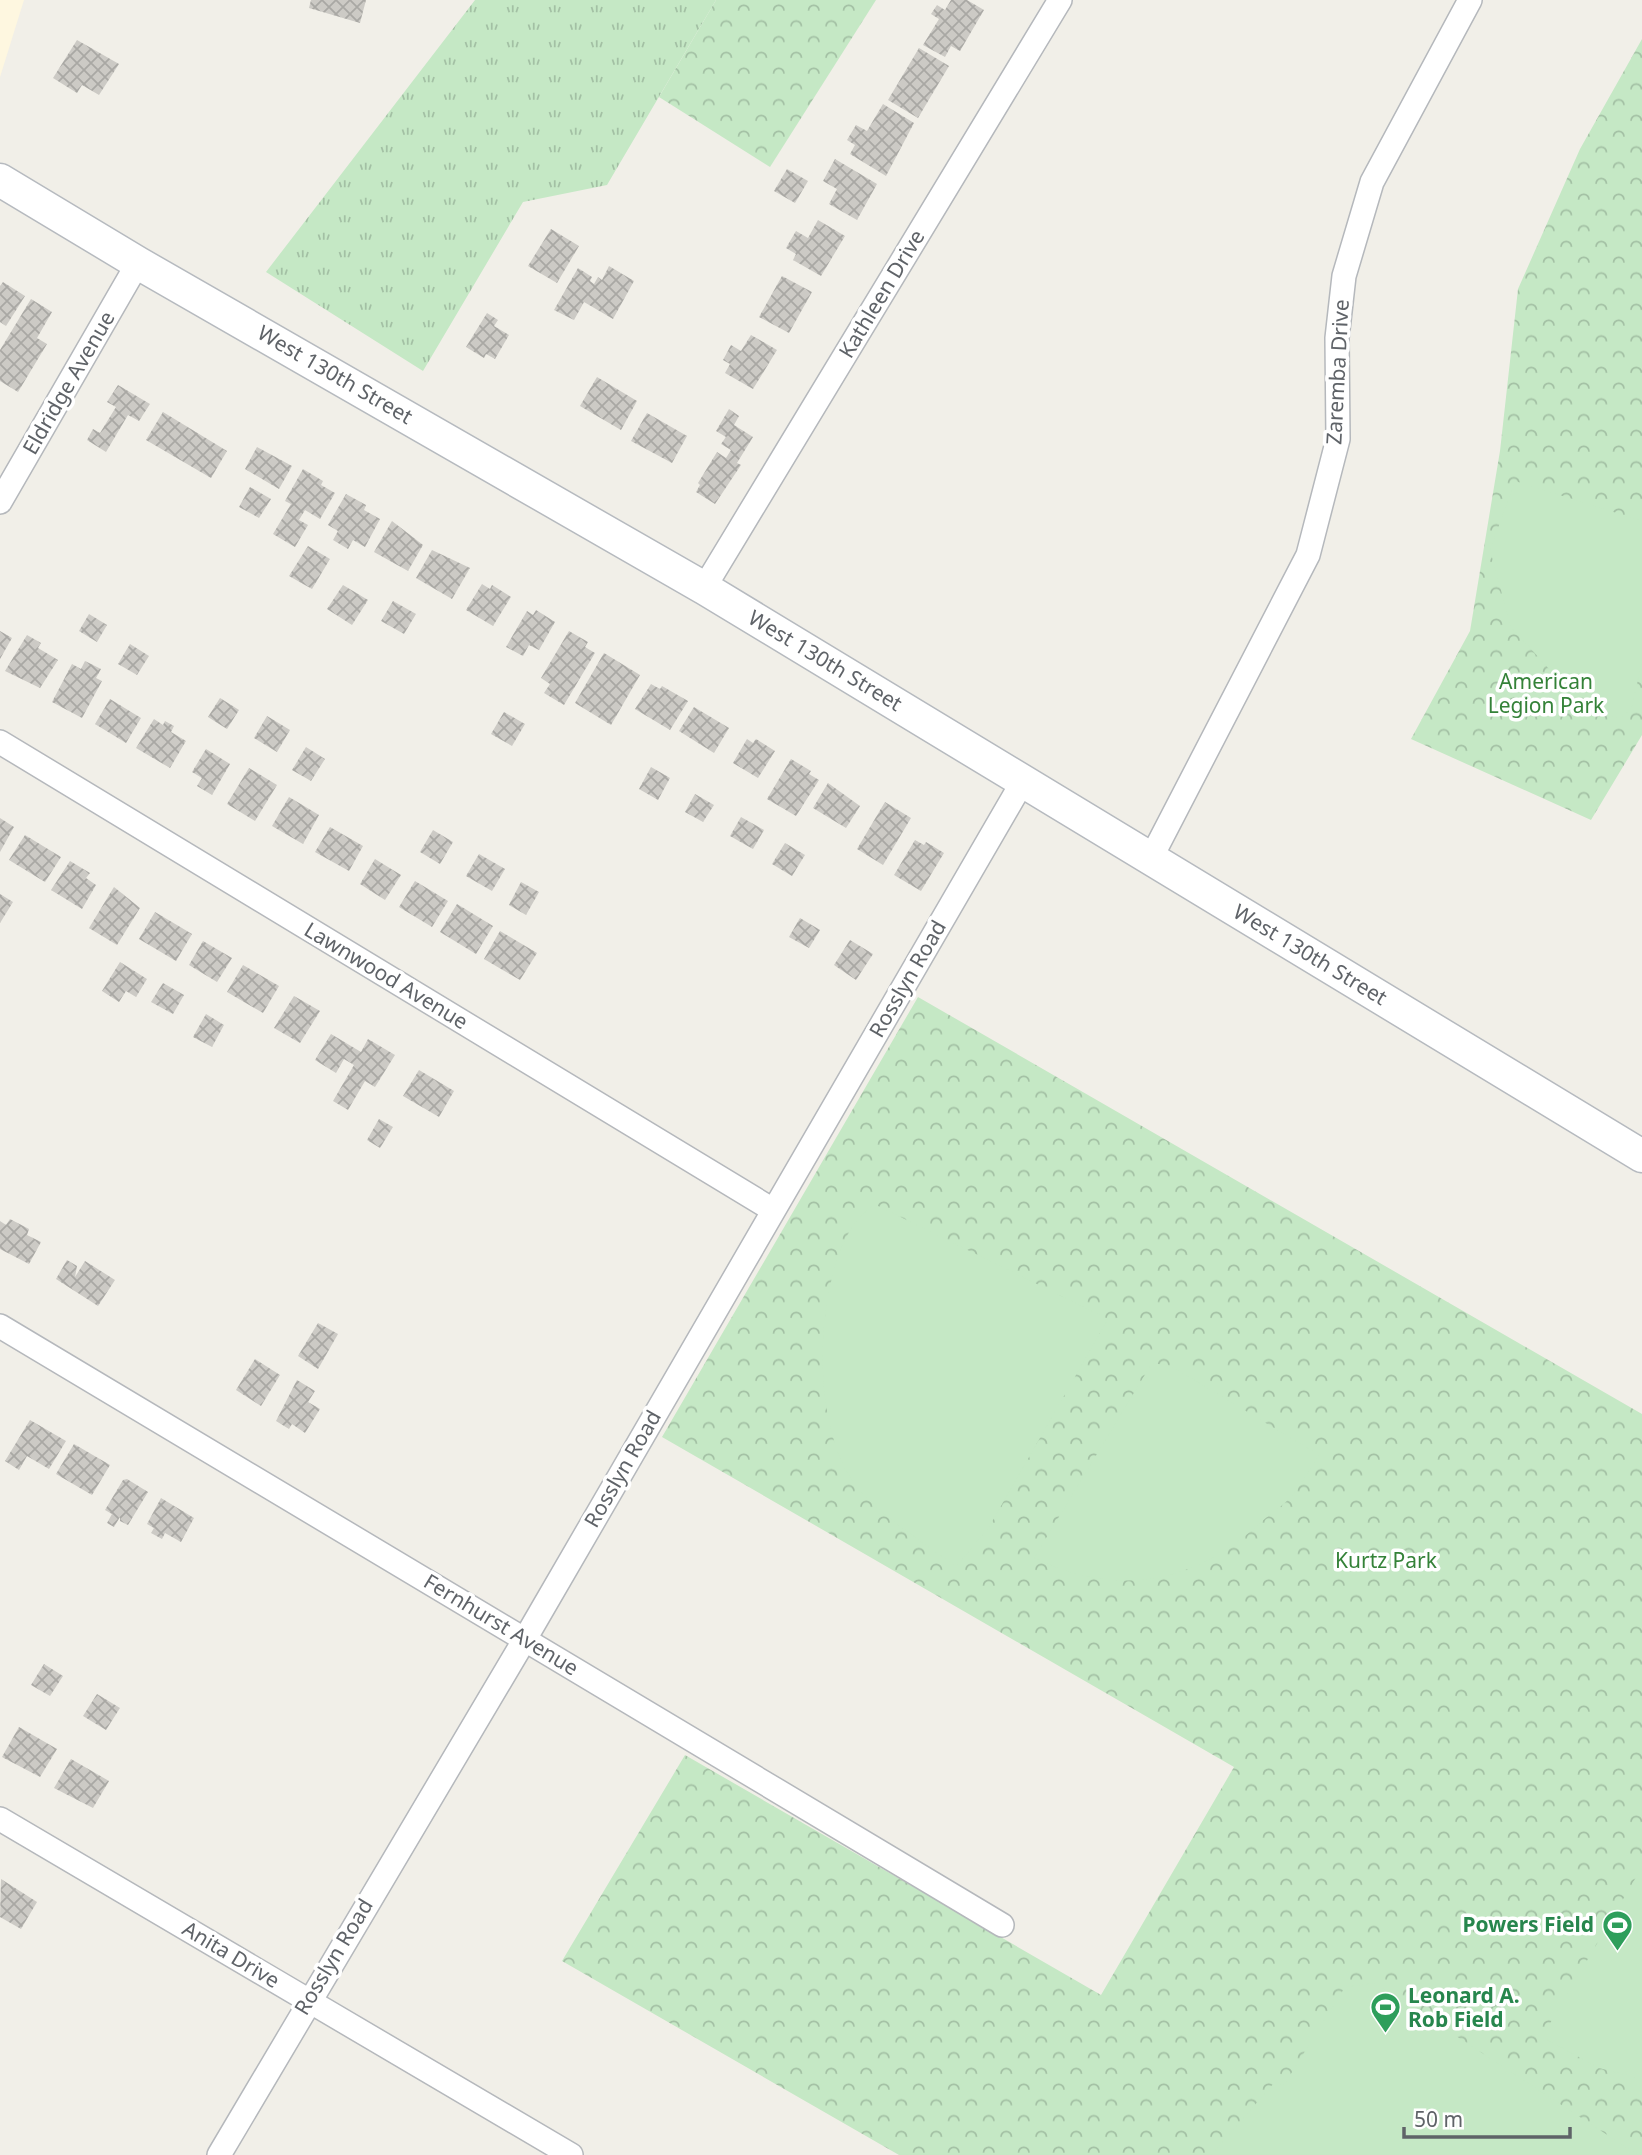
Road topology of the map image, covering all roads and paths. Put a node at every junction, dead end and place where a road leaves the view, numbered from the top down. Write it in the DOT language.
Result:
graph roads {
  1 [pos="1060,0"];
  2 [pos="1470,0"];
  3 [pos="0,180"];
  4 [pos="138,263"];
  5 [pos="0,502"];
  6 [pos="704,588"];
  7 [pos="0,742"];
  8 [pos="1023,781"];
  9 [pos="1151,858"];
  10 [pos="1642,1156"];
  11 [pos="773,1210"];
  12 [pos="0,1326"];
  13 [pos="525,1639"];
  14 [pos="0,1819"];
  15 [pos="1002,1925"];
  16 [pos="308,2000"];
  17 [pos="219,2155"];
  18 [pos="571,2155"];
  1 -- 6 [label="street, Kathleen Drive"];
  2 -- 9 [label="street, Zaremba Drive"];
  3 -- 4 [label="main road, West 130th Street"];
  4 -- 5 [label="street, Eldridge Avenue"];
  4 -- 6 [label="main road, West 130th Street"];
  6 -- 8 [label="main road, West 130th Street"];
  7 -- 11 [label="street, Lawnwood Avenue"];
  8 -- 9 [label="main road, West 130th Street"];
  8 -- 11 [label="street, Rosslyn Road"];
  9 -- 10 [label="main road, West 130th Street"];
  11 -- 13 [label="street, Rosslyn Road"];
  12 -- 13 [label="street, Fernhurst Avenue"];
  13 -- 15 [label="street, Fernhurst Avenue"];
  13 -- 16 [label="street, Rosslyn Road"];
  14 -- 16 [label="street, Anita Drive"];
  16 -- 17 [label="street, Rosslyn Road"];
  16 -- 18 [label="street, Anita Drive"];
}
